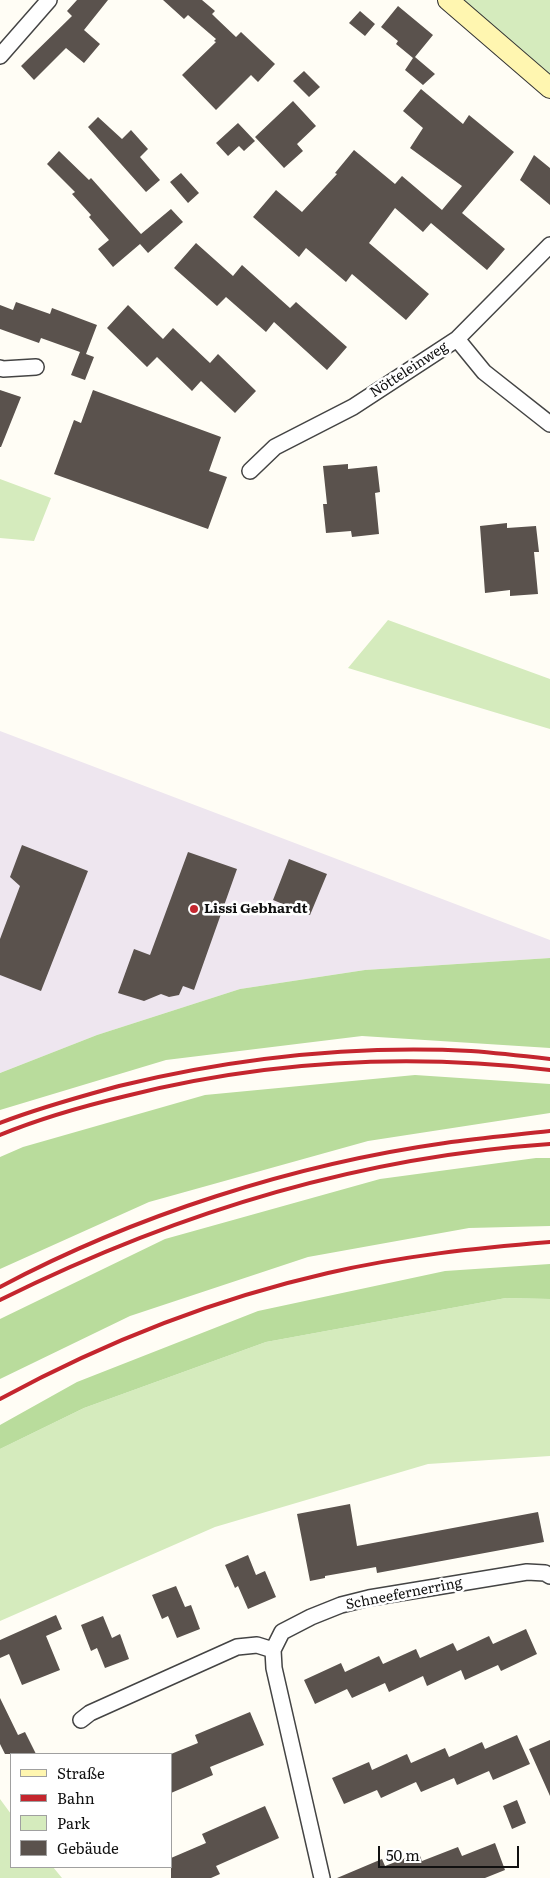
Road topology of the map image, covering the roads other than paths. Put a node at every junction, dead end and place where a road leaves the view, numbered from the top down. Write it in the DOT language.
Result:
graph roads {
  1 [pos="49,0"];
  2 [pos="448,0"];
  3 [pos="0,56"];
  4 [pos="550,88"];
  5 [pos="550,245"];
  6 [pos="457,339"];
  7 [pos="0,368"];
  8 [pos="36,368"];
  9 [pos="550,424"];
  10 [pos="250,471"];
  11 [pos="550,1576"];
  12 [pos="273,1650"];
  13 [pos="80,1720"];
  14 [pos="322,1878"];
  1 -- 3 [label="street"];
  2 -- 4 [label="main road"];
  5 -- 6 [label="street, Nötteleinweg"];
  6 -- 9 [label="street"];
  6 -- 10 [label="street, Nötteleinweg"];
  7 -- 8 [label="street"];
  11 -- 12 [label="street, Schneefernerring"];
  12 -- 13 [label="street"];
  12 -- 14 [label="street"];
}
